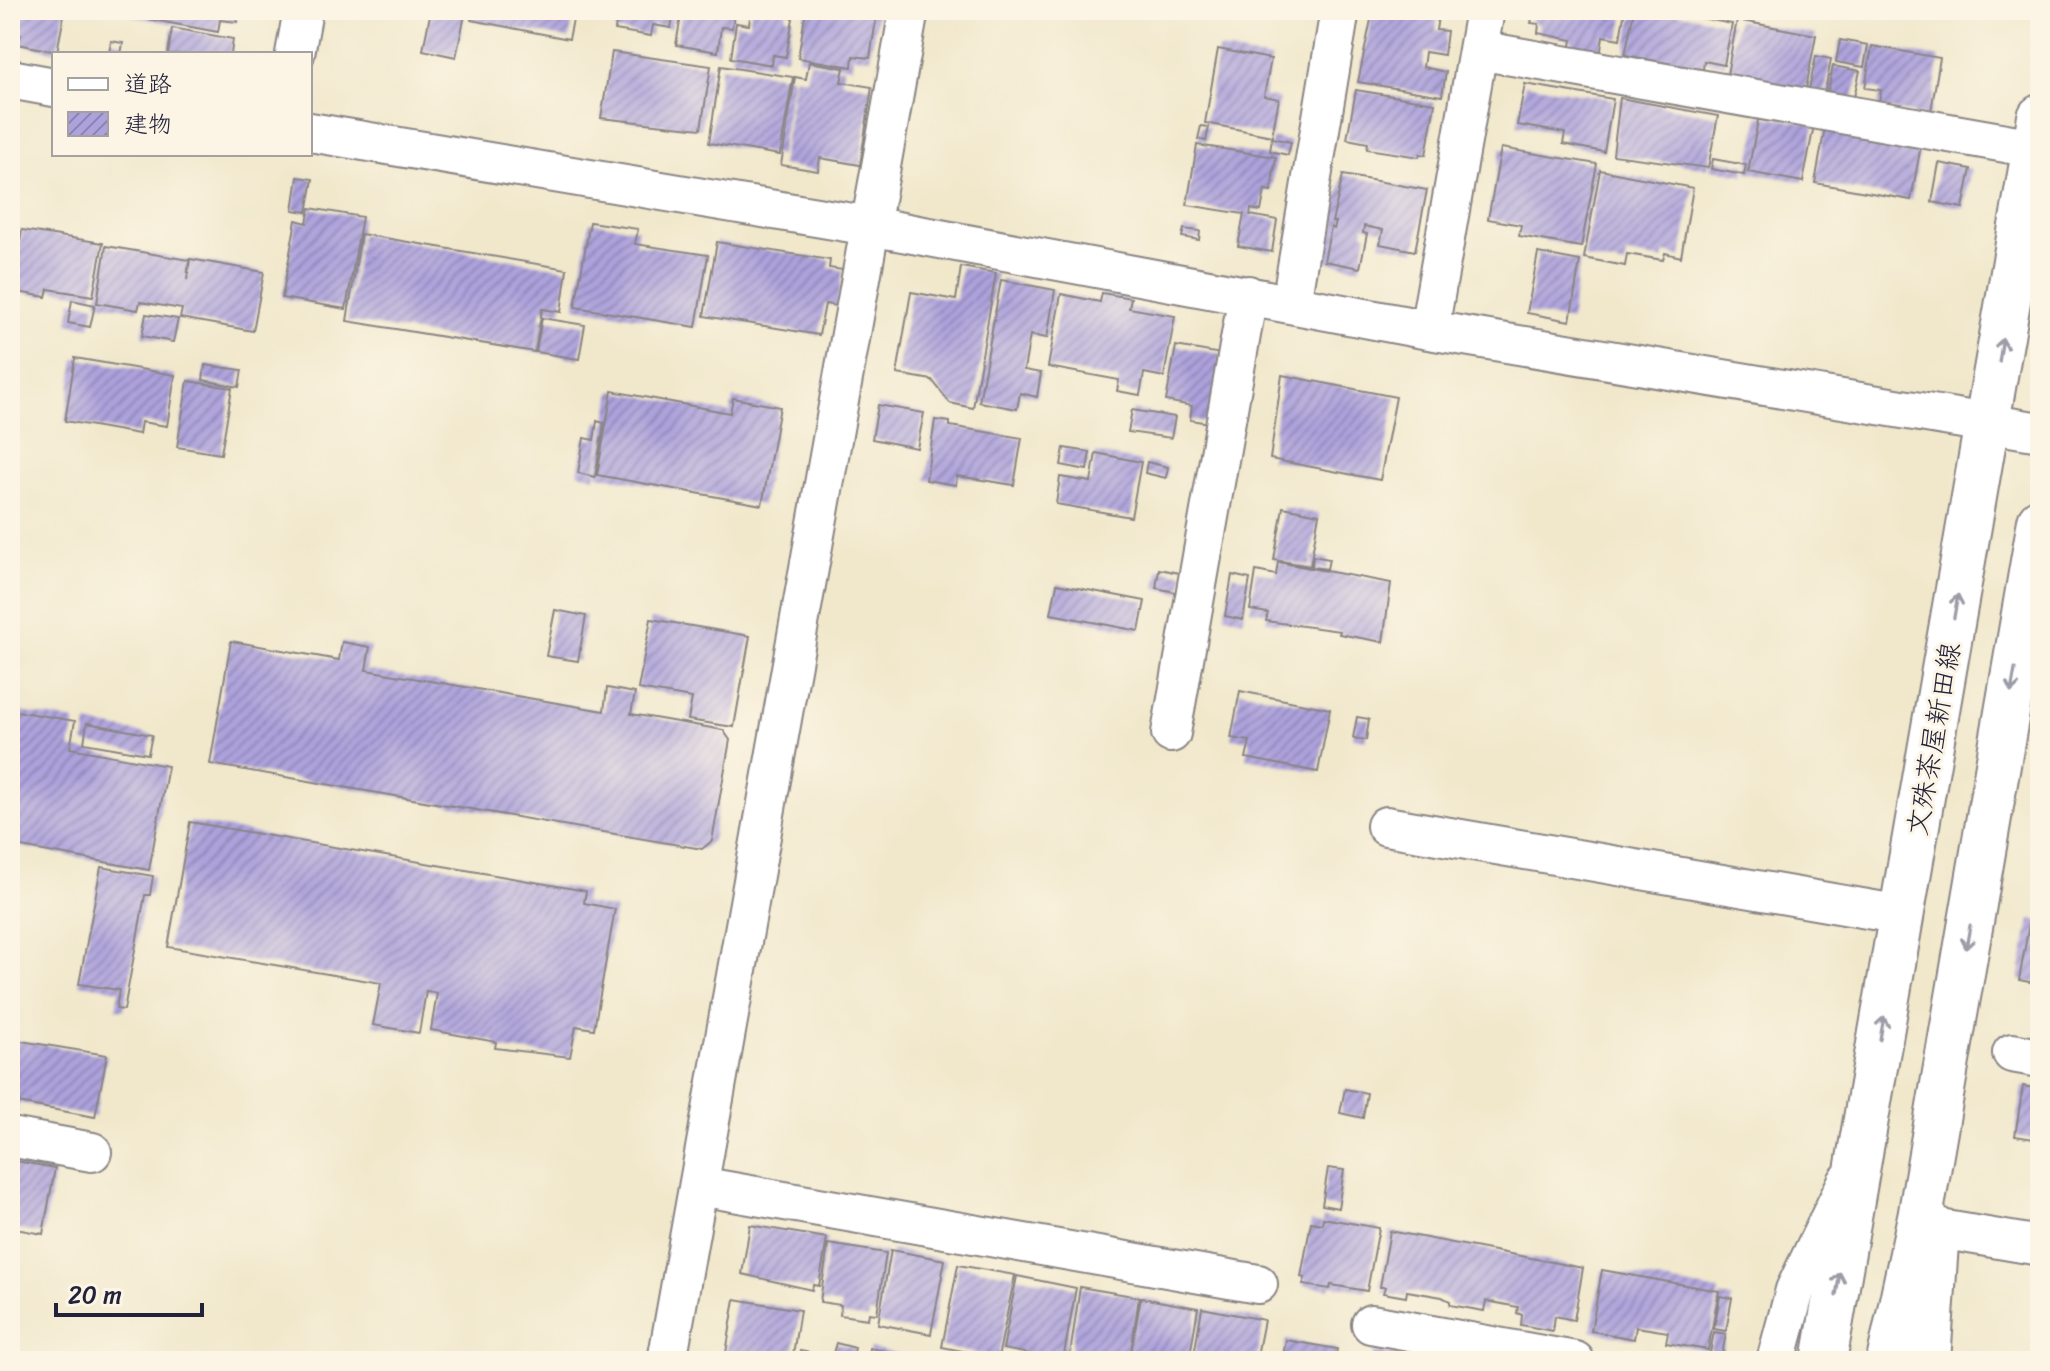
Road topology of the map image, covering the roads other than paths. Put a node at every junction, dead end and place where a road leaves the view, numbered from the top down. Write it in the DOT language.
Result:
graph roads {
  1 [pos="303,10"];
  2 [pos="909,10"];
  3 [pos="1340,10"];
  4 [pos="1485,10"];
  5 [pos="1478,50"];
  6 [pos="295,52"];
  7 [pos="10,79"];
  8 [pos="52,87"];
  9 [pos="312,132"];
  10 [pos="2037,132"];
  11 [pos="870,226"];
  12 [pos="1248,295"];
  13 [pos="1291,303"];
  14 [pos="1429,330"];
  15 [pos="1988,424"];
  16 [pos="2040,432"];
  17 [pos="2040,521"];
  18 [pos="1171,733"];
  19 [pos="1386,826"];
  20 [pos="1902,915"];
  21 [pos="10,1137"];
  22 [pos="92,1152"];
  23 [pos="1860,1155"];
  24 [pos="699,1186"];
  25 [pos="1930,1221"];
  26 [pos="2040,1246"];
  27 [pos="1258,1284"];
  28 [pos="1371,1324"];
  29 [pos="667,1361"];
  30 [pos="1575,1361"];
  31 [pos="1776,1361"];
  32 [pos="1824,1361"];
  33 [pos="1889,1361"];
  34 [pos="1931,1361"];
  1 -- 6 [label="street"];
  2 -- 11 [label="street"];
  3 -- 13 [label="street"];
  4 -- 5 [label="street"];
  5 -- 10 [label="street"];
  5 -- 14 [label="street"];
  7 -- 8 [label="street"];
  9 -- 11 [label="street"];
  15 -- 10 [label="main road, 文殊茶屋新田線, one-way"];
  11 -- 12 [label="street"];
  11 -- 24 [label="street"];
  12 -- 13 [label="street"];
  12 -- 18 [label="street"];
  13 -- 14 [label="street"];
  14 -- 15 [label="street"];
  15 -- 16 [label="street"];
  20 -- 15 [label="main road, 文殊茶屋新田線, one-way"];
  17 -- 25 [label="main road, one-way"];
  19 -- 20 [label="street"];
  23 -- 20 [label="main road, 文殊茶屋新田線, one-way"];
  21 -- 22 [label="street"];
  23 -- 31 [label="street"];
  32 -- 23 [label="main road, 文殊茶屋新田線, one-way"];
  24 -- 27 [label="street"];
  24 -- 29 [label="street"];
  25 -- 26 [label="street"];
  25 -- 33 [label="main road"];
  25 -- 34 [label="street"];
  28 -- 30 [label="street"];
}
